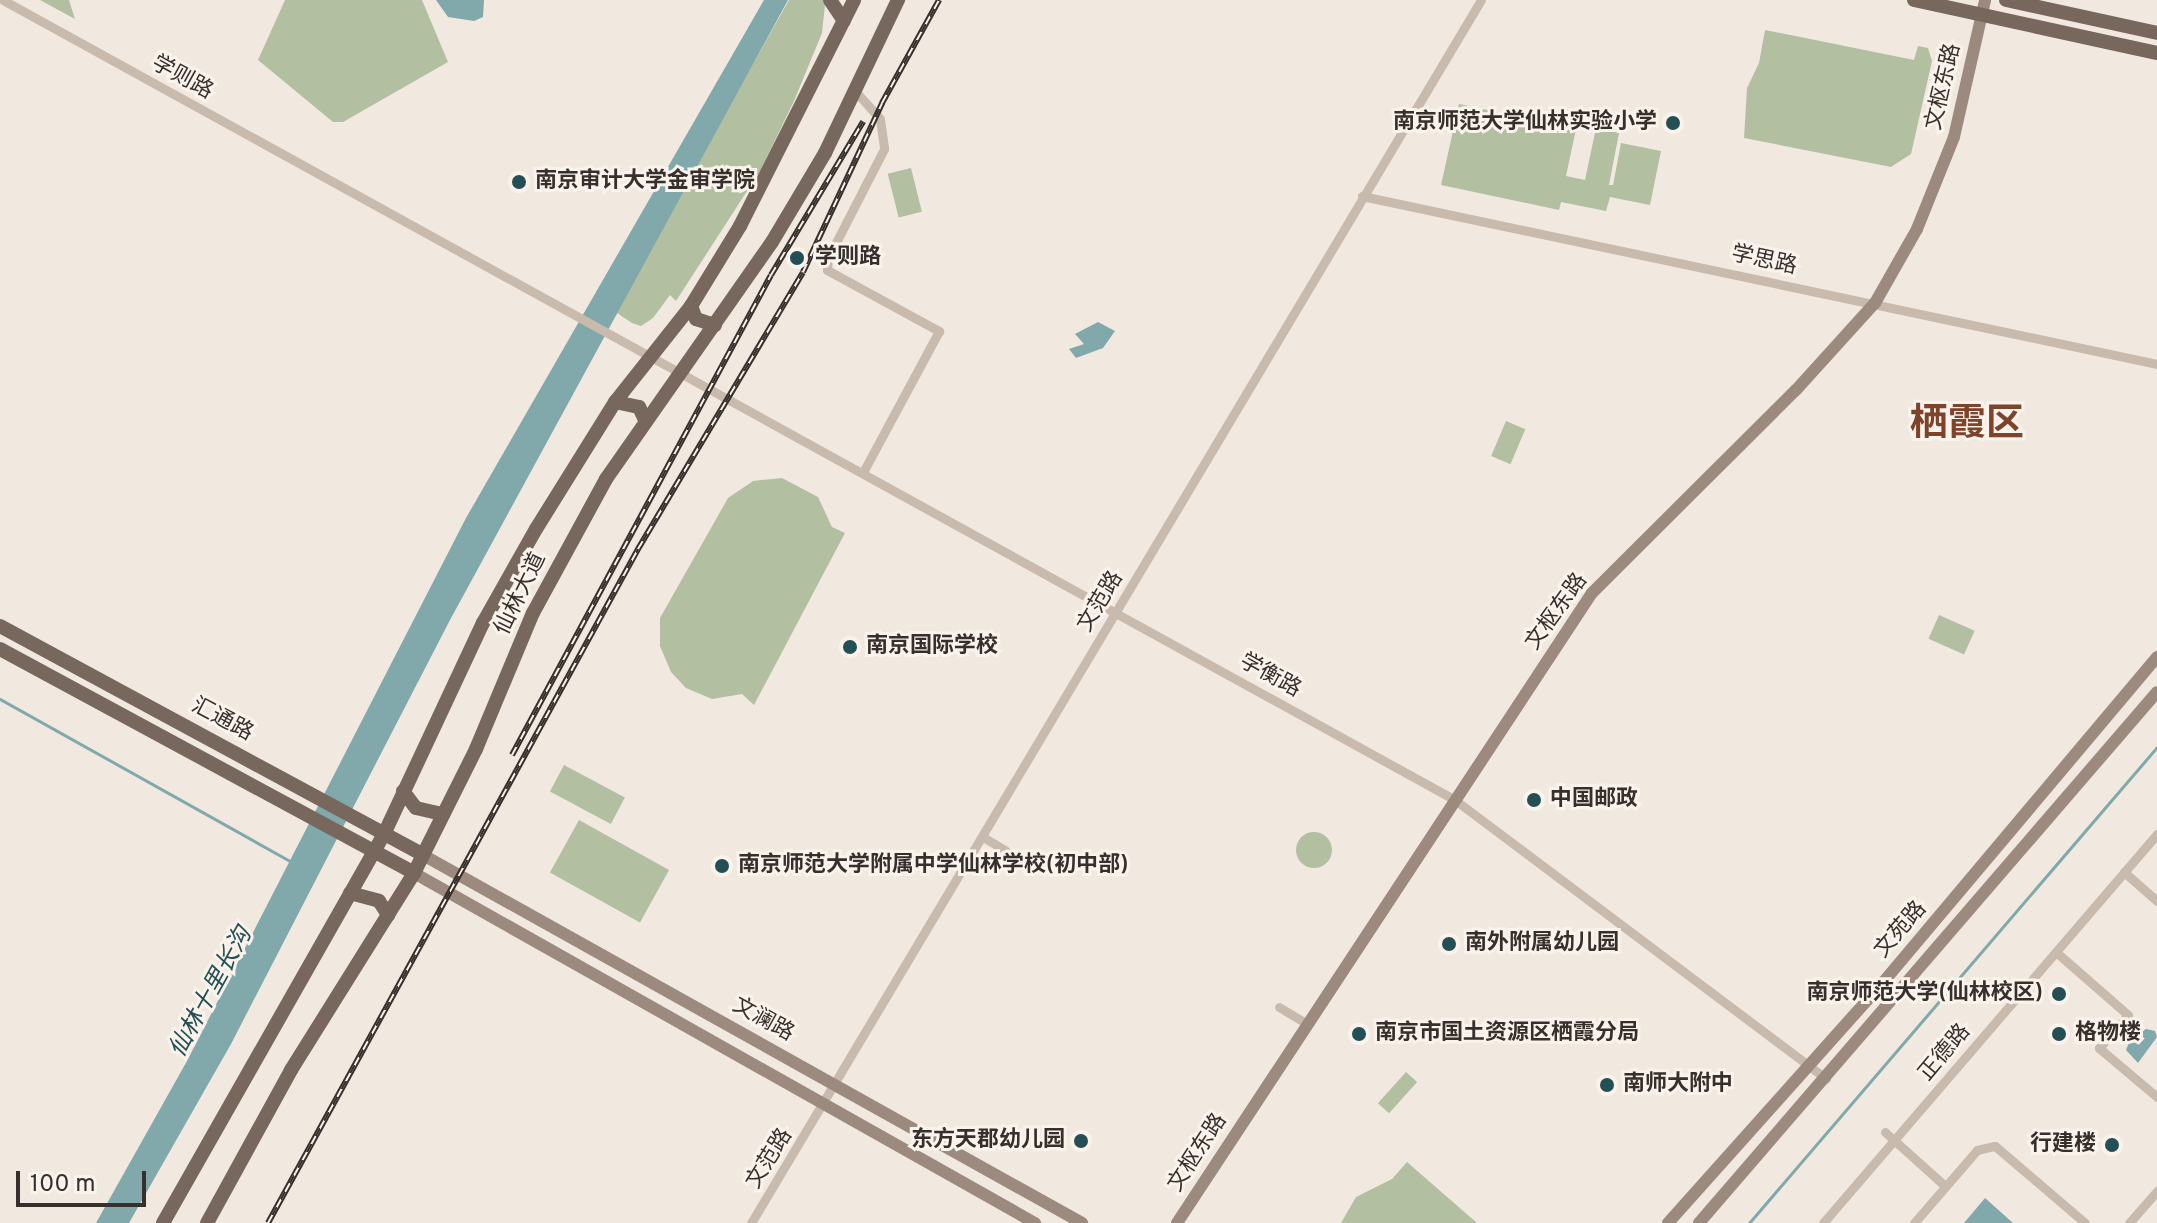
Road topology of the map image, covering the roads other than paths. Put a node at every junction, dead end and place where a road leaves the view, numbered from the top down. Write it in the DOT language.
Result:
graph roads {
  1 [pos="3,0"];
  2 [pos="830,0"];
  3 [pos="854,0"];
  4 [pos="898,0"];
  5 [pos="1481,0"];
  6 [pos="1914,0"];
  7 [pos="2006,0"];
  8 [pos="1983,7"];
  9 [pos="844,21"];
  10 [pos="2157,33"];
  11 [pos="2157,53"];
  12 [pos="856,92"];
  13 [pos="1362,196"];
  14 [pos="1875,303"];
  15 [pos="691,306"];
  16 [pos="715,325"];
  17 [pos="652,356"];
  18 [pos="2157,364"];
  19 [pos="681,370"];
  20 [pos="615,402"];
  21 [pos="645,420"];
  22 [pos="863,472"];
  23 [pos="1116,611"];
  24 [pos="0,626"];
  25 [pos="0,649"];
  26 [pos="2157,657"];
  27 [pos="2157,692"];
  28 [pos="403,791"];
  29 [pos="1455,800"];
  30 [pos="443,814"];
  31 [pos="385,832"];
  32 [pos="2157,834"];
  33 [pos="983,837"];
  34 [pos="1005,850"];
  35 [pos="375,851"];
  36 [pos="423,855"];
  37 [pos="2124,872"];
  38 [pos="414,873"];
  39 [pos="350,893"];
  40 [pos="2157,901"];
  41 [pos="388,915"];
  42 [pos="2056,952"];
  43 [pos="1279,1007"];
  44 [pos="1307,1024"];
  45 [pos="1810,1063"];
  46 [pos="1826,1079"];
  47 [pos="838,1084"];
  48 [pos="2157,1097"];
  49 [pos="825,1104"];
  50 [pos="1885,1132"];
  51 [pos="1895,1141"];
  52 [pos="1945,1186"];
  53 [pos="2157,1191"];
  54 [pos="163,1223"];
  55 [pos="207,1223"];
  56 [pos="751,1223"];
  57 [pos="1035,1223"];
  58 [pos="1082,1223"];
  59 [pos="1177,1223"];
  60 [pos="1668,1223"];
  61 [pos="1699,1223"];
  62 [pos="1823,1223"];
  63 [pos="1914,1223"];
  64 [pos="2085,1223"];
  65 [pos="2129,1223"];
  1 -- 17 [label="street, 学则路"];
  2 -- 9 [label="main road"];
  3 -- 9 [label="main road, 仙林大道"];
  4 -- 12 [label="main road, 仙林大道"];
  5 -- 13 [label="street, 文范路"];
  6 -- 8 [label="main road"];
  7 -- 10 [label="main road"];
  8 -- 11 [label="main road"];
  8 -- 14 [label="main road, 文枢东路"];
  9 -- 15 [label="main road, 仙林大道"];
  12 -- 16 [label="main road, 仙林大道"];
  12 -- 22 [label="street"];
  13 -- 14 [label="street, 学思路"];
  13 -- 23 [label="street, 文范路"];
  14 -- 18 [label="street, 学思路"];
  14 -- 29 [label="main road, 文枢东路"];
  15 -- 16 [label="main road"];
  15 -- 17 [label="main road, 仙林大道"];
  16 -- 19 [label="main road, 仙林大道"];
  17 -- 19 [label="street, 学则路"];
  17 -- 20 [label="main road, 仙林大道"];
  19 -- 21 [label="main road, 仙林大道"];
  19 -- 22 [label="street, 学衡路"];
  20 -- 21 [label="main road"];
  20 -- 28 [label="main road, 仙林大道"];
  21 -- 30 [label="main road, 仙林大道"];
  22 -- 23 [label="street, 学衡路"];
  23 -- 29 [label="street, 学衡路"];
  23 -- 33 [label="street, 文范路"];
  24 -- 31 [label="main road, 汇通路"];
  25 -- 35 [label="main road, 汇通路"];
  26 -- 45 [label="main road, 文苑路"];
  27 -- 46 [label="main road, 文苑路"];
  28 -- 30 [label="main road"];
  28 -- 31 [label="main road, 仙林大道"];
  29 -- 44 [label="main road, 文枢东路"];
  29 -- 45 [label="street, 学衡路"];
  30 -- 36 [label="main road, 仙林大道"];
  31 -- 35 [label="main road, 仙林大道"];
  31 -- 36 [label="main road, 汇通路"];
  32 -- 37 [label="street, 正德路"];
  33 -- 34 [label="street"];
  33 -- 47 [label="street, 文范路"];
  35 -- 38 [label="main road, 汇通路"];
  35 -- 39 [label="main road, 仙林大道"];
  36 -- 38 [label="main road, 仙林大道"];
  36 -- 47 [label="main road, 文澜路"];
  37 -- 40 [label="street"];
  37 -- 42 [label="street, 正德路"];
  38 -- 41 [label="main road, 仙林大道"];
  38 -- 49 [label="main road, 文澜路"];
  39 -- 41 [label="main road"];
  39 -- 54 [label="main road, 仙林大道"];
  41 -- 55 [label="main road, 仙林大道"];
  42 -- 48 [label="street"];
  42 -- 51 [label="street, 正德路"];
  43 -- 44 [label="street"];
  44 -- 59 [label="main road, 文枢东路"];
  45 -- 46 [label="street, 学衡路"];
  45 -- 60 [label="main road, 文苑路"];
  46 -- 61 [label="main road, 文苑路"];
  47 -- 49 [label="street, 文范路"];
  47 -- 58 [label="main road, 文澜路"];
  49 -- 56 [label="street, 文范路"];
  49 -- 57 [label="main road, 文澜路"];
  50 -- 51 [label="street"];
  51 -- 52 [label="street"];
  51 -- 62 [label="street, 正德路"];
  52 -- 63 [label="street"];
  52 -- 64 [label="street"];
  53 -- 65 [label="street"];
}
